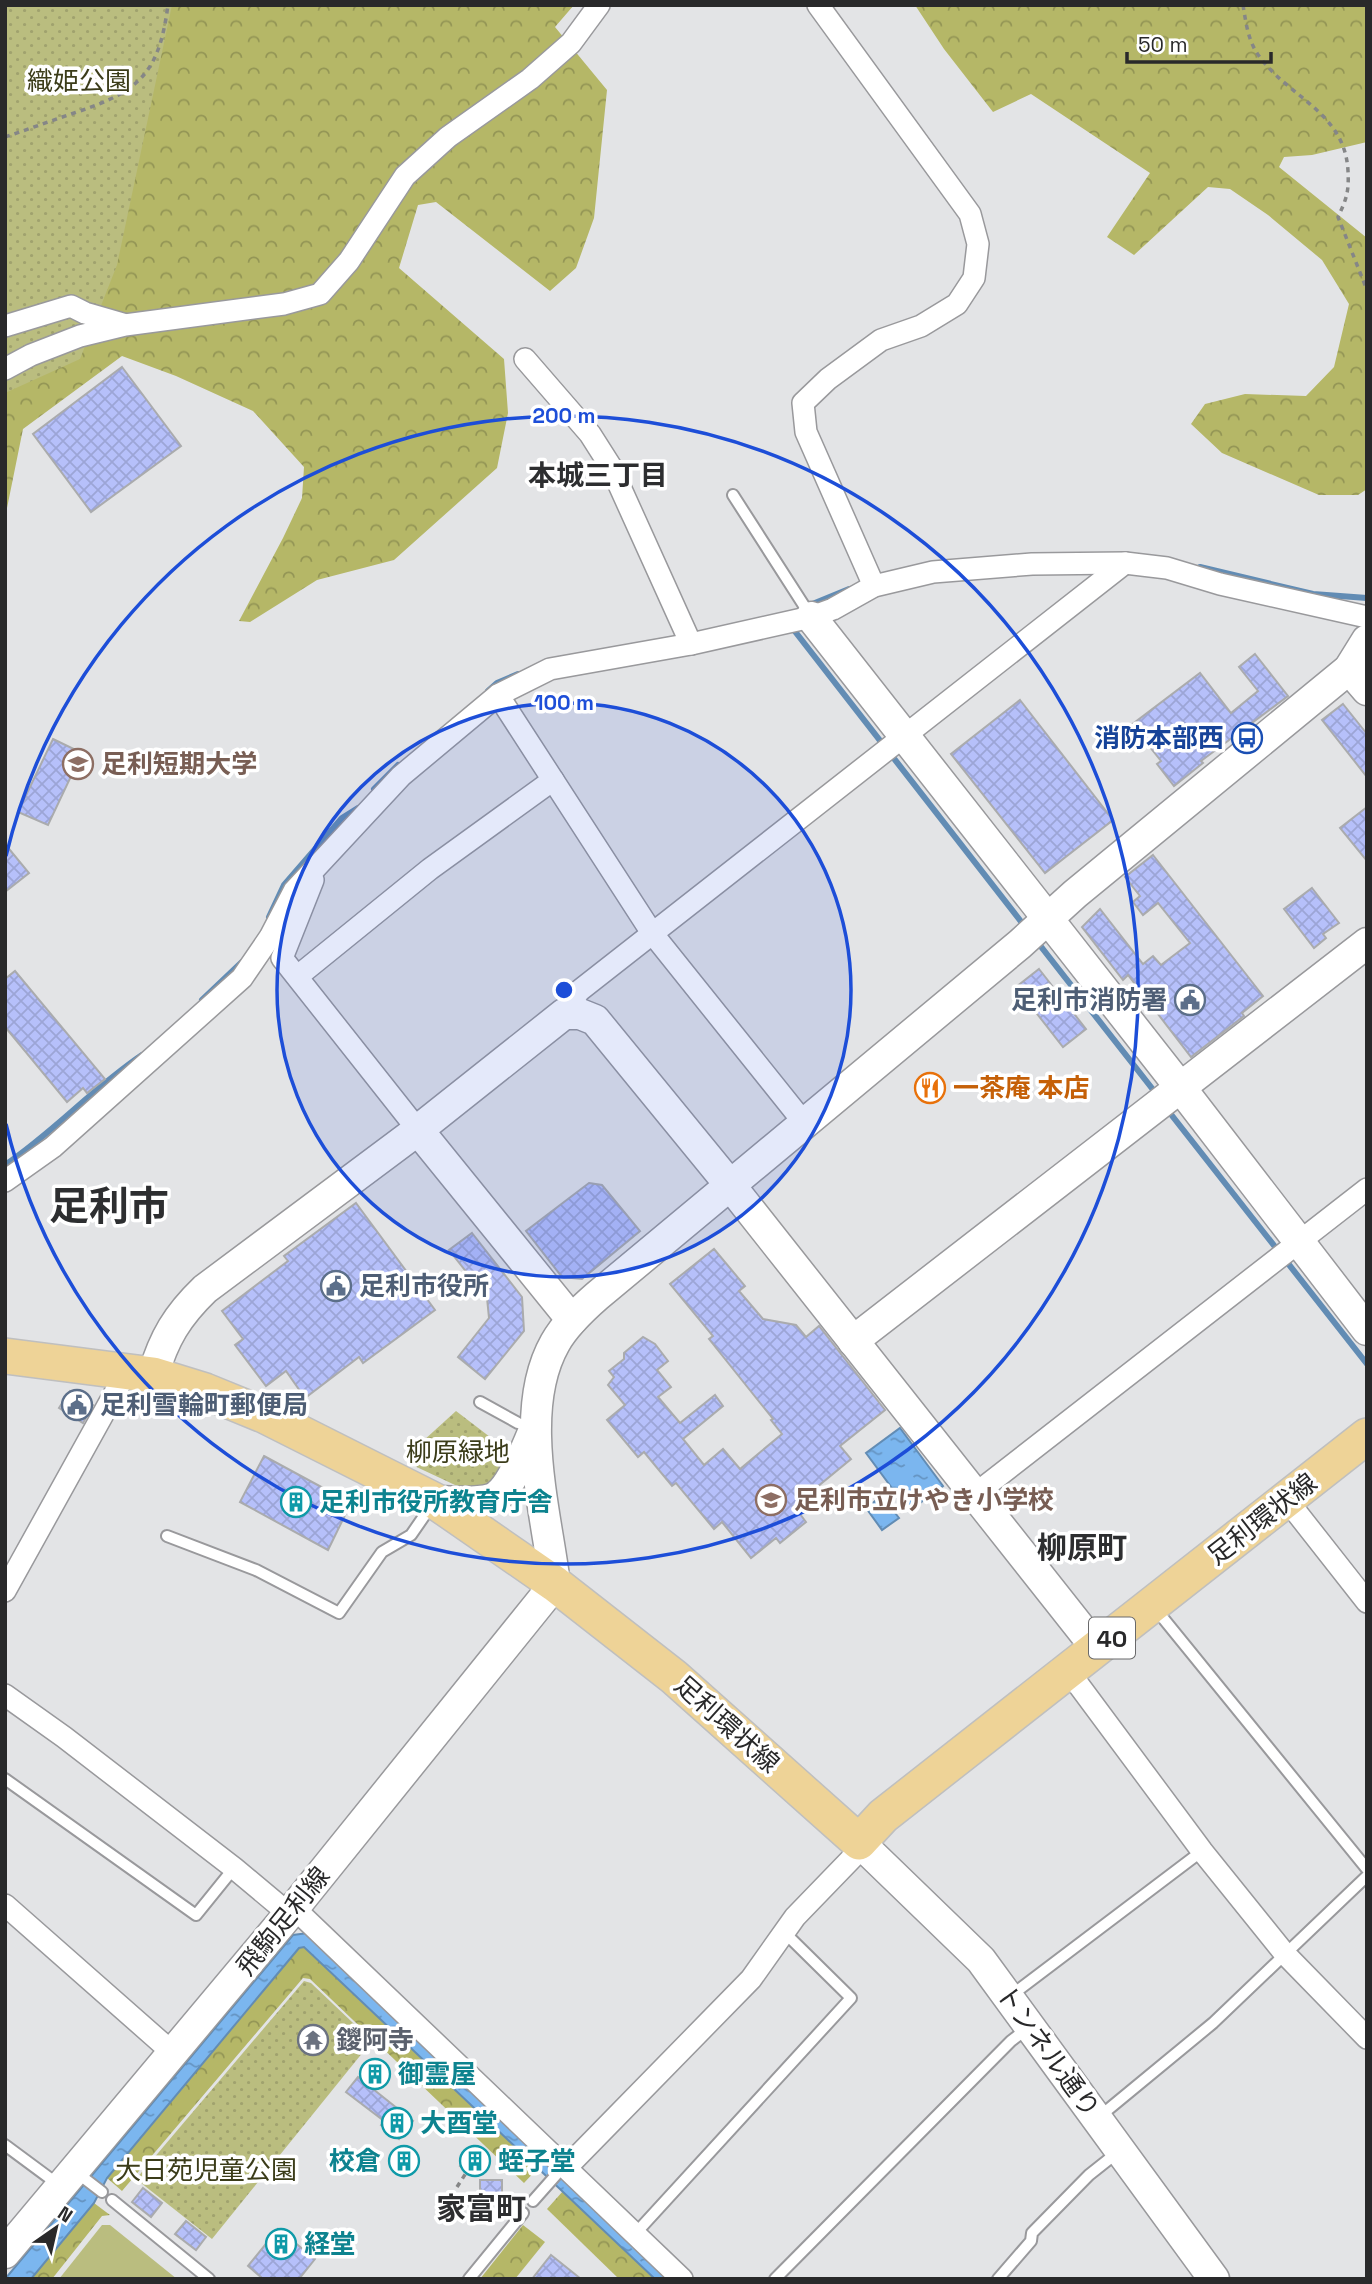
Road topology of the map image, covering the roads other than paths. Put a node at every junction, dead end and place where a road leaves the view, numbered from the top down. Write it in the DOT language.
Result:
graph roads {
  1 [pos="599,5"];
  2 [pos="818,5"];
  3 [pos="125,325"];
  4 [pos="5,326"];
  5 [pos="525,359"];
  6 [pos="5,369"];
  7 [pos="733,495"];
  8 [pos="1125,563"];
  9 [pos="874,586"];
  10 [pos="811,617"];
  11 [pos="1367,617"];
  12 [pos="1367,640"];
  13 [pos="691,644"];
  14 [pos="1358,680"];
  15 [pos="498,695"];
  16 [pos="904,734"];
  17 [pos="553,779"];
  18 [pos="319,864"];
  19 [pos="1047,920"];
  20 [pos="652,933"];
  21 [pos="1367,943"];
  22 [pos="298,976"];
  23 [pos="564,1014"];
  24 [pos="1180,1087"];
  25 [pos="805,1124"];
  26 [pos="418,1130"];
  27 [pos="5,1181"];
  28 [pos="730,1185"];
  29 [pos="1367,1189"];
  30 [pos="1299,1241"];
  31 [pos="572,1320"];
  32 [pos="1367,1330"];
  33 [pos="853,1341"];
  34 [pos="5,1356"];
  35 [pos="140,1373"];
  36 [pos="480,1402"];
  37 [pos="535,1428"];
  38 [pos="1367,1436"];
  39 [pos="974,1495"];
  40 [pos="1286,1499"];
  41 [pos="435,1501"];
  42 [pos="167,1536"];
  43 [pos="555,1584"];
  44 [pos="5,1591"];
  45 [pos="1367,1602"];
  46 [pos="1153,1605"];
  47 [pos="1097,1649"];
  48 [pos="1069,1672"];
  49 [pos="5,1695"];
  50 [pos="5,1779"];
  51 [pos="859,1842"];
  52 [pos="1202,1851"];
  53 [pos="234,1868"];
  54 [pos="1367,1869"];
  55 [pos="1367,1876"];
  56 [pos="5,1905"];
  57 [pos="291,1911"];
  58 [pos="784,1932"];
  59 [pos="1285,1954"];
  60 [pos="1009,1997"];
  61 [pos="1030,2027"];
  62 [pos="1367,2038"];
  63 [pos="173,2053"];
  64 [pos="1097,2118"];
  65 [pos="5,2145"];
  66 [pos="1120,2150"];
  67 [pos="563,2168"];
  68 [pos="73,2178"];
  69 [pos="101,2191"];
  70 [pos="112,2200"];
  71 [pos="533,2201"];
  72 [pos="523,2213"];
  73 [pos="635,2234"];
  74 [pos="5,2253"];
  75 [pos="209,2279"];
  76 [pos="469,2279"];
  77 [pos="682,2279"];
  78 [pos="775,2279"];
  79 [pos="998,2279"];
  80 [pos="1214,2279"];
  1 -- 3 [label="street"];
  2 -- 9 [label="street"];
  3 -- 4 [label="street"];
  3 -- 6 [label="street"];
  5 -- 13 [label="street"];
  7 -- 10 [label="lane"];
  8 -- 9 [label="street"];
  8 -- 11 [label="street"];
  8 -- 16 [label="street"];
  9 -- 10 [label="street"];
  10 -- 13 [label="street"];
  10 -- 16 [label="street"];
  12 -- 14 [label="street"];
  13 -- 15 [label="street"];
  14 -- 19 [label="street"];
  15 -- 17 [label="street"];
  15 -- 18 [label="street"];
  16 -- 19 [label="street"];
  16 -- 20 [label="street"];
  17 -- 20 [label="street"];
  17 -- 22 [label="street"];
  18 -- 22 [label="street"];
  18 -- 27 [label="street"];
  19 -- 24 [label="street"];
  19 -- 25 [label="street"];
  20 -- 23 [label="street"];
  20 -- 25 [label="street"];
  21 -- 24 [label="street"];
  22 -- 26 [label="street"];
  23 -- 26 [label="street"];
  23 -- 28 [label="street"];
  24 -- 30 [label="street"];
  24 -- 33 [label="street"];
  25 -- 28 [label="street"];
  26 -- 31 [label="street"];
  26 -- 35 [label="street"];
  28 -- 31 [label="street"];
  28 -- 33 [label="street"];
  29 -- 30 [label="street"];
  30 -- 32 [label="street"];
  30 -- 39 [label="street"];
  31 -- 37 [label="street"];
  33 -- 39 [label="street"];
  34 -- 35 [label="main road, 足利環状線"];
  35 -- 41 [label="main road, 足利環状線"];
  35 -- 44 [label="street"];
  36 -- 37 [label="lane"];
  37 -- 41 [label="street"];
  37 -- 43 [label="street"];
  38 -- 40 [label="main road, 足利環状線 / 40"];
  39 -- 47 [label="street"];
  40 -- 45 [label="street"];
  40 -- 46 [label="main road, 足利環状線 / 40"];
  41 -- 42 [label="lane"];
  41 -- 43 [label="main road, 足利環状線"];
  43 -- 51 [label="main road, 足利環状線"];
  43 -- 57 [label="street, 飛駒足利線"];
  46 -- 47 [label="main road, 足利環状線 / 40"];
  46 -- 54 [label="lane"];
  47 -- 48 [label="main road, 足利環状線 / 40"];
  48 -- 51 [label="main road, 足利環状線 / 40"];
  48 -- 52 [label="street"];
  49 -- 53 [label="street"];
  50 -- 53 [label="lane"];
  51 -- 58 [label="street"];
  51 -- 60 [label="street, トンネル通り"];
  52 -- 59 [label="street"];
  52 -- 60 [label="lane"];
  53 -- 57 [label="street"];
  55 -- 59 [label="lane"];
  56 -- 63 [label="street"];
  57 -- 63 [label="street, 飛駒足利線"];
  57 -- 67 [label="street"];
  58 -- 67 [label="street"];
  58 -- 73 [label="lane"];
  59 -- 62 [label="street"];
  59 -- 64 [label="lane"];
  60 -- 61 [label="street, トンネル通り"];
  61 -- 64 [label="street, トンネル通り"];
  61 -- 78 [label="lane"];
  63 -- 68 [label="street, 飛駒足利線"];
  64 -- 66 [label="street, トンネル通り"];
  65 -- 68 [label="lane"];
  66 -- 79 [label="lane"];
  66 -- 80 [label="street, トンネル通り"];
  67 -- 71 [label="lane"];
  67 -- 73 [label="street"];
  68 -- 69 [label="lane"];
  68 -- 74 [label="street, 飛駒足利線"];
  70 -- 75 [label="lane"];
  72 -- 76 [label="lane"];
  73 -- 77 [label="street"];
}
